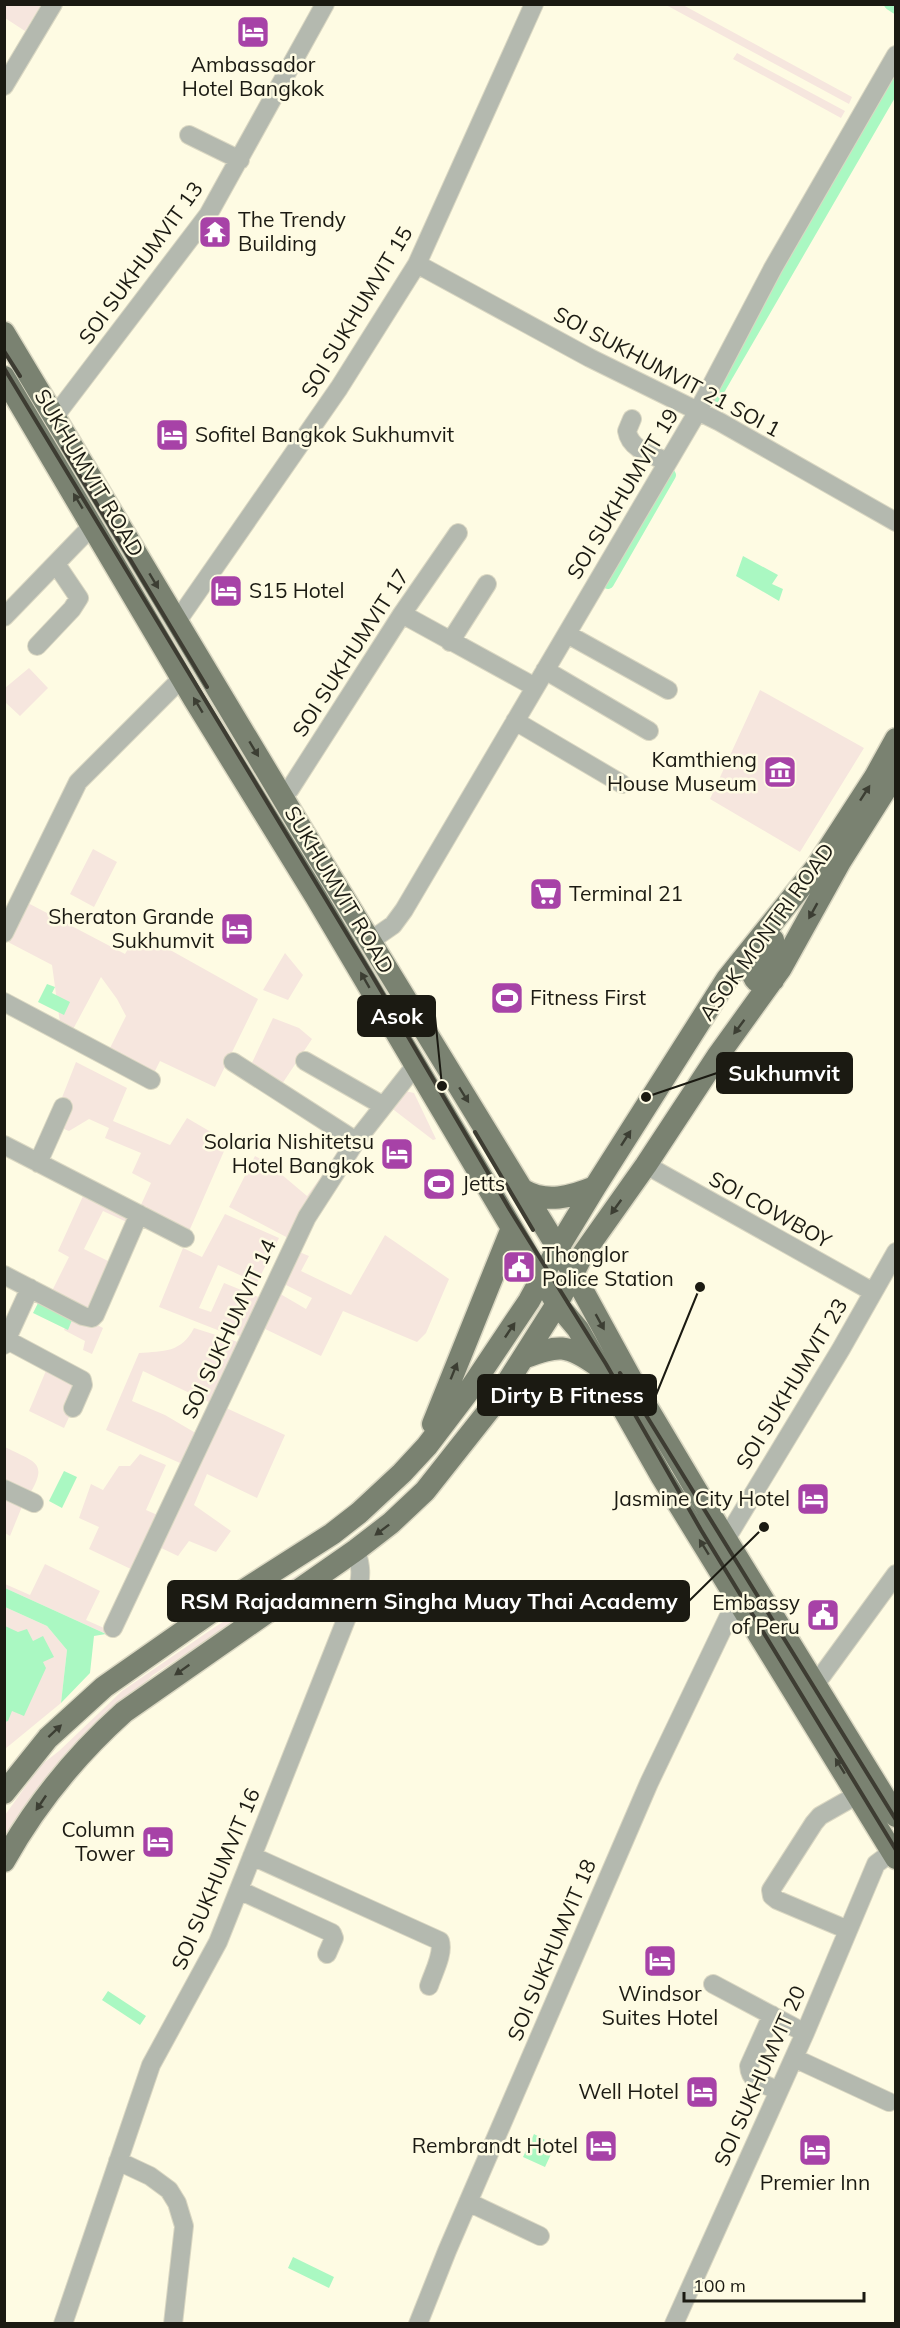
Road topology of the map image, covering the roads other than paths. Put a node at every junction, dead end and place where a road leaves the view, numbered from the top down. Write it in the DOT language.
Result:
graph roads {
  1 [pos="53,4"];
  2 [pos="325,4"];
  3 [pos="534,4"];
  4 [pos="896,55"];
  5 [pos="4,86"];
  6 [pos="189,135"];
  7 [pos="240,160"];
  8 [pos="417,264"];
  9 [pos="4,333"];
  10 [pos="4,377"];
  11 [pos="701,412"];
  12 [pos="55,416"];
  13 [pos="632,419"];
  14 [pos="668,462"];
  15 [pos="896,522"];
  16 [pos="93,525"];
  17 [pos="458,533"];
  18 [pos="57,564"];
  19 [pos="487,584"];
  20 [pos="402,614"];
  21 [pos="4,617"];
  22 [pos="178,620"];
  23 [pos="567,634"];
  24 [pos="450,642"];
  25 [pos="37,646"];
  26 [pos="545,670"];
  27 [pos="182,678"];
  28 [pos="535,687"];
  29 [pos="668,690"];
  30 [pos="515,721"];
  31 [pos="649,731"];
  32 [pos="896,739"];
  33 [pos="896,773"];
  34 [pos="622,784"];
  35 [pos="282,796"];
  36 [pos="797,894"];
  37 [pos="4,933"];
  38 [pos="370,941"];
  39 [pos="774,980"];
  40 [pos="4,1002"];
  41 [pos="305,1061"];
  42 [pos="233,1062"];
  43 [pos="415,1066"];
  44 [pos="151,1080"];
  45 [pos="382,1105"];
  46 [pos="63,1107"];
  47 [pos="356,1141"];
  48 [pos="4,1145"];
  49 [pos="38,1163"];
  50 [pos="646,1165"];
  51 [pos="595,1187"];
  52 [pos="523,1190"];
  53 [pos="139,1214"];
  54 [pos="512,1228"];
  55 [pos="184,1238"];
  56 [pos="558,1248"];
  57 [pos="896,1252"];
  58 [pos="572,1271"];
  59 [pos="4,1275"];
  60 [pos="543,1277"];
  61 [pos="30,1288"];
  62 [pos="873,1292"];
  63 [pos="557,1304"];
  64 [pos="6,1343"];
  65 [pos="523,1358"];
  66 [pos="600,1367"];
  67 [pos="73,1408"];
  68 [pos="427,1446"];
  69 [pos="454,1456"];
  70 [pos="4,1490"];
  71 [pos="376,1497"];
  72 [pos="34,1503"];
  73 [pos="726,1539"];
  74 [pos="356,1550"];
  75 [pos="896,1574"];
  76 [pos="736,1599"];
  77 [pos="113,1628"];
  78 [pos="815,1685"];
  79 [pos="4,1793"];
  80 [pos="857,1795"];
  81 [pos="896,1816"];
  82 [pos="894,1853"];
  83 [pos="252,1856"];
  84 [pos="4,1861"];
  85 [pos="239,1890"];
  86 [pos="849,1930"];
  87 [pos="327,1954"];
  88 [pos="713,1984"];
  89 [pos="429,1986"];
  90 [pos="772,2015"];
  91 [pos="805,2033"];
  92 [pos="794,2058"];
  93 [pos="778,2090"];
  94 [pos="889,2102"];
  95 [pos="118,2161"];
  96 [pos="468,2202"];
  97 [pos="540,2236"];
  98 [pos="63,2324"];
  99 [pos="173,2324"];
  100 [pos="418,2324"];
  101 [pos="674,2324"];
  1 -- 5 [label="street"];
  2 -- 7 [label="street, SOI SUKHUMVIT 13"];
  3 -- 8 [label="street, SOI SUKHUMVIT 15"];
  4 -- 11 [label="street, SOI SUKHUMVIT 19"];
  6 -- 7 [label="street"];
  7 -- 12 [label="street, SOI SUKHUMVIT 13"];
  8 -- 11 [label="street, SOI SUKHUMVIT 21 SOI 1"];
  8 -- 22 [label="street, SOI SUKHUMVIT 15"];
  9 -- 12 [label="main road, SUKHUMVIT ROAD"];
  16 -- 10 [label="main road, SUKHUMVIT ROAD, one-way"];
  11 -- 14 [label="street, SOI SUKHUMVIT 19"];
  11 -- 15 [label="street, SOI SUKHUMVIT 21 SOI 1"];
  12 -- 22 [label="main road, SUKHUMVIT ROAD, one-way"];
  13 -- 14 [label="street"];
  14 -- 23 [label="street, SOI SUKHUMVIT 19"];
  16 -- 18 [label="street"];
  16 -- 27 [label="main road, SUKHUMVIT ROAD"];
  17 -- 20 [label="street, SOI SUKHUMVIT 17"];
  18 -- 21 [label="street"];
  18 -- 25 [label="street"];
  19 -- 24 [label="street"];
  20 -- 24 [label="street"];
  20 -- 35 [label="street, SOI SUKHUMVIT 17"];
  22 -- 35 [label="main road, SUKHUMVIT ROAD, one-way"];
  23 -- 26 [label="street, SOI SUKHUMVIT 19"];
  23 -- 29 [label="street"];
  24 -- 28 [label="street"];
  26 -- 28 [label="street, SOI SUKHUMVIT 19"];
  26 -- 31 [label="street"];
  27 -- 37 [label="street"];
  43 -- 27 [label="main road, SUKHUMVIT ROAD, one-way"];
  28 -- 30 [label="street, SOI SUKHUMVIT 19"];
  30 -- 34 [label="street"];
  30 -- 38 [label="street, SOI SUKHUMVIT 19"];
  36 -- 32 [label="main road, ASOK MONTRI ROAD, one-way"];
  33 -- 39 [label="main road, ASOK MONTRI ROAD, one-way"];
  35 -- 38 [label="main road, SUKHUMVIT ROAD"];
  36 -- 39 [label="main road"];
  51 -- 36 [label="main road, ASOK MONTRI ROAD, one-way"];
  38 -- 52 [label="main road, SUKHUMVIT ROAD, one-way"];
  39 -- 50 [label="main road, ASOK MONTRI ROAD, one-way"];
  40 -- 44 [label="street"];
  41 -- 45 [label="street"];
  42 -- 47 [label="street"];
  43 -- 45 [label="street, SOI SUKHUMVIT 14"];
  43 -- 54 [label="main road, SUKHUMVIT ROAD"];
  45 -- 47 [label="street, SOI SUKHUMVIT 14"];
  46 -- 49 [label="street"];
  47 -- 77 [label="street, SOI SUKHUMVIT 14"];
  48 -- 49 [label="street"];
  49 -- 53 [label="street"];
  50 -- 58 [label="main road, ASOK MONTRI ROAD, one-way"];
  50 -- 62 [label="street, SOI COWBOY"];
  51 -- 52 [label="main road"];
  51 -- 56 [label="main road, ASOK MONTRI ROAD"];
  52 -- 56 [label="main road, SUKHUMVIT ROAD"];
  53 -- 55 [label="street"];
  53 -- 61 [label="street"];
  54 -- 60 [label="main road, SUKHUMVIT ROAD"];
  68 -- 54 [label="main road, one-way"];
  56 -- 58 [label="main road, SUKHUMVIT ROAD"];
  56 -- 60 [label="main road, ASOK MONTRI ROAD"];
  57 -- 62 [label="street, SOI SUKHUMVIT 23"];
  58 -- 63 [label="main road, ASOK MONTRI ROAD"];
  58 -- 73 [label="main road, SUKHUMVIT ROAD, one-way"];
  59 -- 61 [label="street"];
  60 -- 63 [label="main road, SUKHUMVIT ROAD"];
  68 -- 60 [label="main road, ASOK MONTRI ROAD, one-way"];
  61 -- 64 [label="street"];
  62 -- 73 [label="street, SOI SUKHUMVIT 23"];
  63 -- 65 [label="main road, ASOK MONTRI ROAD"];
  63 -- 66 [label="main road, SUKHUMVIT ROAD"];
  64 -- 67 [label="street"];
  65 -- 66 [label="main road"];
  65 -- 69 [label="main road, ASOK MONTRI ROAD"];
  76 -- 66 [label="main road, SUKHUMVIT ROAD, one-way"];
  68 -- 71 [label="main road, ASOK MONTRI ROAD"];
  69 -- 71 [label="main road"];
  69 -- 74 [label="main road, ASOK MONTRI ROAD, one-way"];
  70 -- 72 [label="street"];
  79 -- 71 [label="main road, ASOK MONTRI ROAD, one-way"];
  73 -- 78 [label="main road, SUKHUMVIT ROAD"];
  74 -- 83 [label="street, SOI SUKHUMVIT 16"];
  74 -- 84 [label="main road, ASOK MONTRI ROAD, one-way"];
  75 -- 78 [label="street"];
  80 -- 76 [label="main road, SUKHUMVIT ROAD, one-way"];
  76 -- 96 [label="street, SOI SUKHUMVIT 18"];
  78 -- 81 [label="main road, SUKHUMVIT ROAD"];
  80 -- 82 [label="main road, SUKHUMVIT ROAD"];
  80 -- 86 [label="street"];
  82 -- 86 [label="street, SOI SUKHUMVIT 20"];
  83 -- 85 [label="street, SOI SUKHUMVIT 16"];
  83 -- 89 [label="street"];
  85 -- 87 [label="street"];
  85 -- 95 [label="street, SOI SUKHUMVIT 16"];
  86 -- 91 [label="street, SOI SUKHUMVIT 20"];
  88 -- 90 [label="street"];
  90 -- 91 [label="street"];
  90 -- 93 [label="street"];
  91 -- 92 [label="street, SOI SUKHUMVIT 20"];
  92 -- 93 [label="street, SOI SUKHUMVIT 20"];
  92 -- 94 [label="street"];
  93 -- 101 [label="street, SOI SUKHUMVIT 20"];
  95 -- 98 [label="street, SOI SUKHUMVIT 16"];
  95 -- 99 [label="street"];
  96 -- 97 [label="street"];
  96 -- 100 [label="street, SOI SUKHUMVIT 18"];
}
